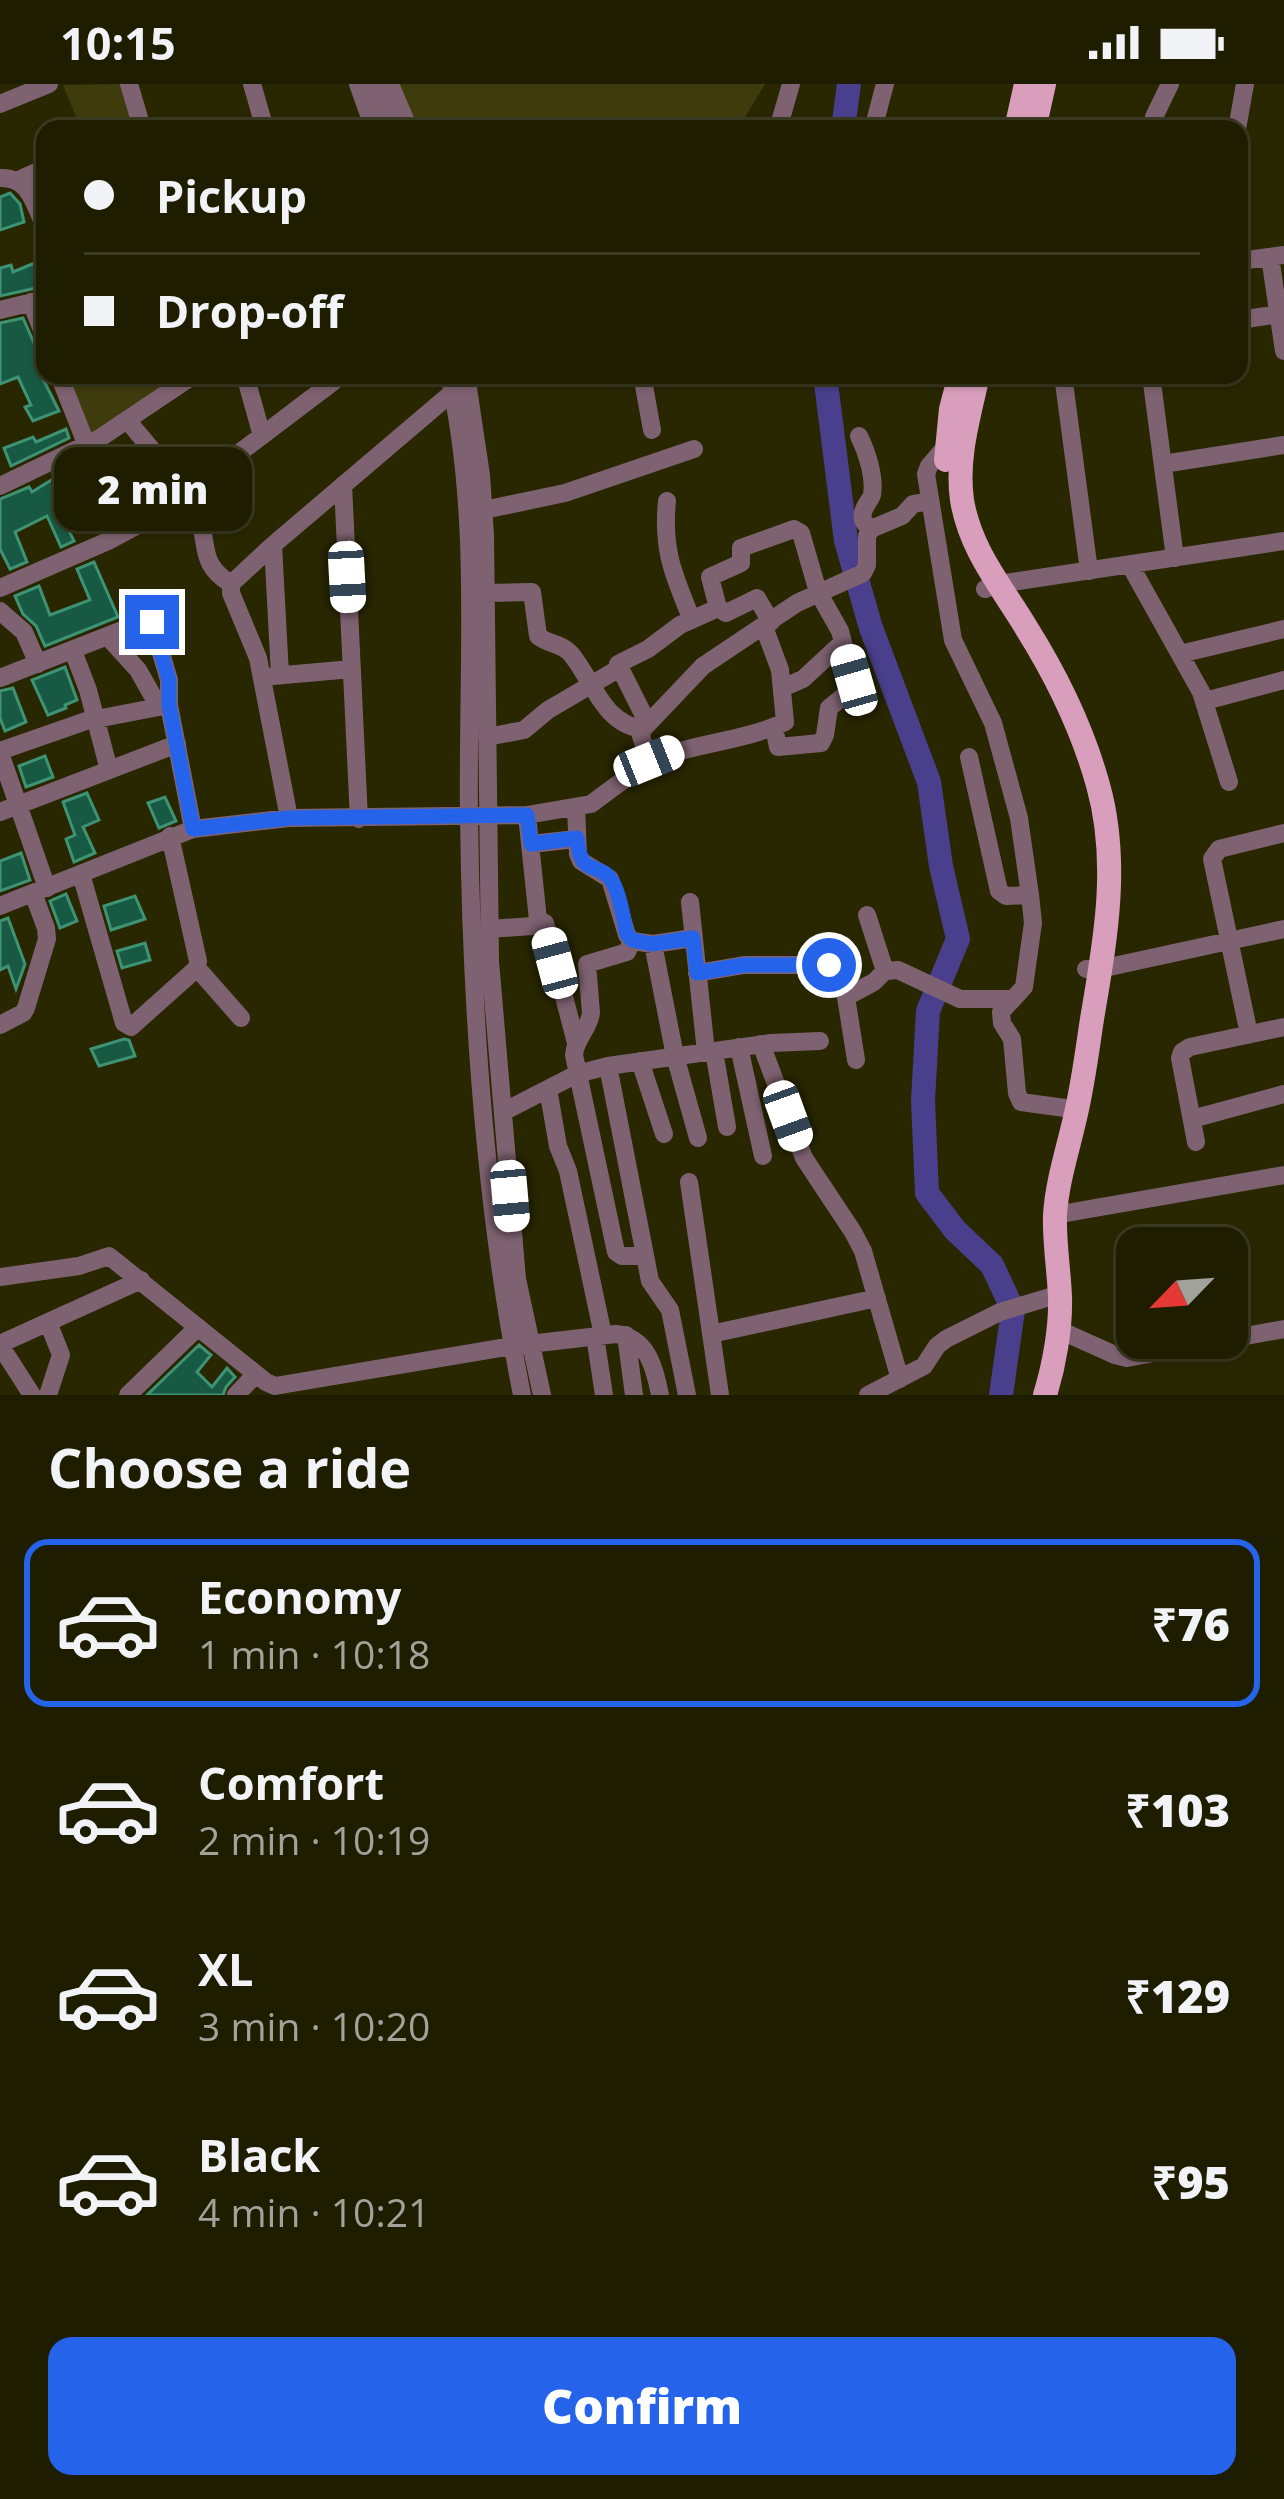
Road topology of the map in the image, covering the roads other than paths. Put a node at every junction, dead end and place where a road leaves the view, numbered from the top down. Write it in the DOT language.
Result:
graph roads {
  1 [pos="49,84"];
  2 [pos="129,84"];
  3 [pos="252,84"];
  4 [pos="358,84"];
  5 [pos="377,84"];
  6 [pos="389,84"];
  7 [pos="791,84"];
  8 [pos="885,84"];
  9 [pos="1026,84"];
  10 [pos="1044,84"];
  11 [pos="1170,84"];
  12 [pos="1245,84"];
  13 [pos="0,104"];
  14 [pos="139,120"];
  15 [pos="262,120"];
  16 [pos="371,120"];
  17 [pos="390,120"];
  18 [pos="405,120"];
  19 [pos="781,120"];
  20 [pos="875,120"];
  21 [pos="1018,120"];
  22 [pos="1036,120"];
  23 [pos="1154,120"];
  24 [pos="1239,120"];
  25 [pos="9,179"];
  26 [pos="36,208"];
  27 [pos="1277,256"];
  28 [pos="36,301"];
  29 [pos="0,310"];
  30 [pos="1279,314"];
  31 [pos="1248,319"];
  32 [pos="1284,351"];
  33 [pos="63,384"];
  34 [pos="181,384"];
  35 [pos="248,384"];
  36 [pos="328,384"];
  37 [pos="455,384"];
  38 [pos="459,384"];
  39 [pos="460,384"];
  40 [pos="644,384"];
  41 [pos="958,384"];
  42 [pos="976,384"];
  43 [pos="1065,384"];
  44 [pos="1152,384"];
  45 [pos="128,421"];
  46 [pos="652,430"];
  47 [pos="262,436"];
  48 [pos="860,436"];
  49 [pos="947,445"];
  50 [pos="1284,445"];
  51 [pos="87,446"];
  52 [pos="694,449"];
  53 [pos="1162,464"];
  54 [pos="2,478"];
  55 [pos="343,485"];
  56 [pos="185,495"];
  57 [pos="930,501"];
  58 [pos="667,502"];
  59 [pos="484,510"];
  60 [pos="871,529"];
  61 [pos="1284,542"];
  62 [pos="273,545"];
  63 [pos="1175,558"];
  64 [pos="1130,565"];
  65 [pos="1089,571"];
  66 [pos="231,584"];
  67 [pos="991,587"];
  68 [pos="0,588"];
  69 [pos="819,592"];
  70 [pos="485,593"];
  71 [pos="718,608"];
  72 [pos="0,611"];
  73 [pos="692,620"];
  74 [pos="767,625"];
  75 [pos="1284,629"];
  76 [pos="108,637"];
  77 [pos="843,642"];
  78 [pos="74,651"];
  79 [pos="1180,654"];
  80 [pos="38,664"];
  81 [pos="352,669"];
  82 [pos="618,669"];
  83 [pos="271,676"];
  84 [pos="0,678"];
  85 [pos="803,679"];
  86 [pos="1284,680"];
  87 [pos="589,684"];
  88 [pos="782,688"];
  89 [pos="1205,701"];
  90 [pos="164,706"];
  91 [pos="829,709"];
  92 [pos="96,718"];
  93 [pos="645,726"];
  94 [pos="774,727"];
  95 [pos="487,736"];
  96 [pos="177,744"];
  97 [pos="0,752"];
  98 [pos="968,757"];
  99 [pos="649,761"];
  100 [pos="109,770"];
  101 [pos="1228,782"];
  102 [pos="576,808"];
  103 [pos="8,809"];
  104 [pos="478,815"];
  105 [pos="527,815"];
  106 [pos="289,818"];
  107 [pos="359,819"];
  108 [pos="193,829"];
  109 [pos="1284,833"];
  110 [pos="170,836"];
  111 [pos="577,838"];
  112 [pos="531,844"];
  113 [pos="81,874"];
  114 [pos="40,890"];
  115 [pos="1030,895"];
  116 [pos="689,902"];
  117 [pos="0,906"];
  118 [pos="867,915"];
  119 [pos="538,920"];
  120 [pos="490,928"];
  121 [pos="1284,928"];
  122 [pos="693,938"];
  123 [pos="1230,940"];
  124 [pos="642,942"];
  125 [pos="829,965"];
  126 [pos="197,968"];
  127 [pos="1093,969"];
  128 [pos="885,971"];
  129 [pos="697,973"];
  130 [pos="483,987"];
  131 [pos="1012,999"];
  132 [pos="241,1018"];
  133 [pos="0,1025"];
  134 [pos="1284,1027"];
  135 [pos="1249,1034"];
  136 [pos="820,1041"];
  137 [pos="576,1043"];
  138 [pos="761,1044"];
  139 [pos="739,1048"];
  140 [pos="710,1052"];
  141 [pos="675,1056"];
  142 [pos="856,1060"];
  143 [pos="640,1061"];
  144 [pos="608,1066"];
  145 [pos="577,1073"];
  146 [pos="548,1089"];
  147 [pos="1284,1094"];
  148 [pos="496,1102"];
  149 [pos="1065,1108"];
  150 [pos="1192,1118"];
  151 [pos="727,1127"];
  152 [pos="664,1134"];
  153 [pos="698,1138"];
  154 [pos="1068,1141"];
  155 [pos="1196,1142"];
  156 [pos="763,1156"];
  157 [pos="1284,1175"];
  158 [pos="689,1182"];
  159 [pos="1055,1215"];
  160 [pos="645,1256"];
  161 [pos="0,1277"];
  162 [pos="141,1280"];
  163 [pos="1060,1294"];
  164 [pos="877,1298"];
  165 [pos="48,1322"];
  166 [pos="198,1327"];
  167 [pos="1284,1329"];
  168 [pos="1057,1330"];
  169 [pos="711,1331"];
  170 [pos="676,1334"];
  171 [pos="626,1335"];
  172 [pos="599,1336"];
  173 [pos="0,1345"];
  174 [pos="522,1345"];
  175 [pos="256,1374"];
  176 [pos="900,1379"];
  177 [pos="32,1395"];
  178 [pos="48,1395"];
  179 [pos="128,1395"];
  180 [pos="236,1395"];
  181 [pos="522,1395"];
  182 [pos="542,1395"];
  183 [pos="604,1395"];
  184 [pos="634,1395"];
  185 [pos="660,1395"];
  186 [pos="687,1395"];
  187 [pos="720,1395"];
  188 [pos="868,1395"];
  189 [pos="1045,1395"];
  1 -- 13 [label="street"];
  2 -- 14 [label="street"];
  3 -- 15 [label="street"];
  4 -- 16 [label="street"];
  5 -- 17 [label="street"];
  6 -- 18 [label="street"];
  7 -- 19 [label="street"];
  8 -- 20 [label="street"];
  9 -- 21 [label="main road"];
  10 -- 22 [label="main road"];
  11 -- 23 [label="street"];
  12 -- 24 [label="street"];
  25 -- 26 [label="street"];
  27 -- 30 [label="street"];
  28 -- 29 [label="street"];
  30 -- 31 [label="street"];
  30 -- 32 [label="street"];
  33 -- 51 [label="street"];
  34 -- 45 [label="street"];
  35 -- 47 [label="street"];
  36 -- 47 [label="street"];
  37 -- 55 [label="street"];
  38 -- 104 [label="street"];
  39 -- 59 [label="street"];
  40 -- 46 [label="street"];
  41 -- 49 [label="main road"];
  42 -- 67 [label="main road"];
  43 -- 65 [label="street"];
  44 -- 53 [label="street"];
  45 -- 51 [label="street"];
  45 -- 56 [label="street"];
  47 -- 56 [label="street"];
  48 -- 60 [label="street"];
  49 -- 57 [label="street"];
  49 -- 67 [label="main road"];
  50 -- 53 [label="street"];
  51 -- 54 [label="street"];
  52 -- 59 [label="street"];
  53 -- 63 [label="street"];
  55 -- 62 [label="street"];
  55 -- 81 [label="street"];
  56 -- 66 [label="street"];
  56 -- 68 [label="street"];
  57 -- 60 [label="street"];
  57 -- 115 [label="street"];
  58 -- 73 [label="street"];
  59 -- 70 [label="street"];
  60 -- 69 [label="street"];
  61 -- 63 [label="street"];
  62 -- 66 [label="street"];
  62 -- 83 [label="street"];
  63 -- 64 [label="street"];
  64 -- 65 [label="street"];
  64 -- 79 [label="street"];
  65 -- 67 [label="street"];
  66 -- 83 [label="street"];
  67 -- 127 [label="main road"];
  69 -- 71 [label="street"];
  69 -- 74 [label="street"];
  69 -- 77 [label="street"];
  70 -- 87 [label="street"];
  70 -- 95 [label="street"];
  71 -- 73 [label="street"];
  71 -- 74 [label="street"];
  72 -- 80 [label="street"];
  73 -- 82 [label="street"];
  74 -- 88 [label="street"];
  74 -- 93 [label="street"];
  75 -- 79 [label="street"];
  76 -- 78 [label="street"];
  76 -- 90 [label="street"];
  76 -- 90 [label="street"];
  77 -- 85 [label="street"];
  77 -- 91 [label="street"];
  78 -- 80 [label="street"];
  78 -- 92 [label="street"];
  79 -- 89 [label="street"];
  80 -- 84 [label="street"];
  81 -- 83 [label="street"];
  81 -- 107 [label="street"];
  82 -- 87 [label="street"];
  82 -- 93 [label="street"];
  83 -- 106 [label="street"];
  85 -- 88 [label="street"];
  85 -- 91 [label="street"];
  86 -- 89 [label="street"];
  87 -- 93 [label="street"];
  87 -- 95 [label="street"];
  88 -- 94 [label="street"];
  89 -- 101 [label="street"];
  90 -- 92 [label="street"];
  90 -- 96 [label="street"];
  91 -- 94 [label="street"];
  92 -- 97 [label="street"];
  92 -- 100 [label="street"];
  93 -- 99 [label="street"];
  94 -- 99 [label="street"];
  95 -- 104 [label="street"];
  96 -- 100 [label="street"];
  96 -- 108 [label="street"];
  97 -- 103 [label="street"];
  98 -- 115 [label="street"];
  99 -- 102 [label="street"];
  100 -- 103 [label="street"];
  102 -- 105 [label="street"];
  102 -- 111 [label="street"];
  103 -- 114 [label="street"];
  104 -- 105 [label="street"];
  104 -- 107 [label="street"];
  104 -- 120 [label="street"];
  104 -- 130 [label="street"];
  105 -- 112 [label="street"];
  106 -- 107 [label="street"];
  106 -- 108 [label="street"];
  108 -- 110 [label="street"];
  109 -- 123 [label="street"];
  110 -- 113 [label="street"];
  110 -- 126 [label="street"];
  111 -- 112 [label="street"];
  111 -- 124 [label="street"];
  112 -- 119 [label="street"];
  113 -- 114 [label="street"];
  113 -- 126 [label="street"];
  114 -- 117 [label="street"];
  114 -- 133 [label="street"];
  115 -- 131 [label="street"];
  116 -- 122 [label="street"];
  118 -- 128 [label="street"];
  119 -- 120 [label="street"];
  119 -- 137 [label="street"];
  120 -- 130 [label="street"];
  121 -- 123 [label="street"];
  122 -- 124 [label="street"];
  122 -- 129 [label="street"];
  123 -- 127 [label="street"];
  123 -- 135 [label="street"];
  124 -- 137 [label="street"];
  124 -- 141 [label="street"];
  125 -- 129 [label="street"];
  126 -- 132 [label="street"];
  127 -- 149 [label="main road"];
  127 -- 154 [label="main road"];
  128 -- 131 [label="street"];
  128 -- 142 [label="street"];
  129 -- 140 [label="street"];
  130 -- 148 [label="street"];
  131 -- 149 [label="street"];
  134 -- 135 [label="street"];
  135 -- 150 [label="street"];
  136 -- 138 [label="street"];
  137 -- 145 [label="street"];
  138 -- 139 [label="street"];
  138 -- 164 [label="street"];
  139 -- 140 [label="street"];
  139 -- 156 [label="street"];
  140 -- 141 [label="street"];
  140 -- 151 [label="street"];
  141 -- 143 [label="street"];
  141 -- 153 [label="street"];
  143 -- 144 [label="street"];
  143 -- 152 [label="street"];
  144 -- 145 [label="street"];
  144 -- 160 [label="street"];
  145 -- 146 [label="street"];
  145 -- 160 [label="street"];
  146 -- 148 [label="street"];
  146 -- 172 [label="street"];
  147 -- 150 [label="street"];
  148 -- 174 [label="street"];
  149 -- 154 [label="main road"];
  150 -- 155 [label="street"];
  154 -- 159 [label="main road"];
  157 -- 159 [label="street"];
  158 -- 169 [label="street"];
  159 -- 163 [label="main road"];
  160 -- 170 [label="street"];
  161 -- 162 [label="street"];
  162 -- 165 [label="street"];
  162 -- 166 [label="street"];
  163 -- 168 [label="main road"];
  163 -- 176 [label="street"];
  164 -- 169 [label="street"];
  164 -- 176 [label="street"];
  165 -- 173 [label="street"];
  165 -- 178 [label="street"];
  166 -- 175 [label="street"];
  166 -- 179 [label="street"];
  167 -- 168 [label="street"];
  168 -- 189 [label="main road"];
  169 -- 170 [label="street"];
  169 -- 187 [label="street"];
  170 -- 186 [label="street"];
  171 -- 172 [label="street"];
  171 -- 184 [label="street"];
  171 -- 185 [label="street"];
  172 -- 174 [label="street"];
  172 -- 183 [label="street"];
  173 -- 177 [label="street"];
  174 -- 175 [label="street"];
  174 -- 181 [label="street"];
  174 -- 182 [label="street"];
  175 -- 180 [label="street"];
  176 -- 188 [label="street"];
}
